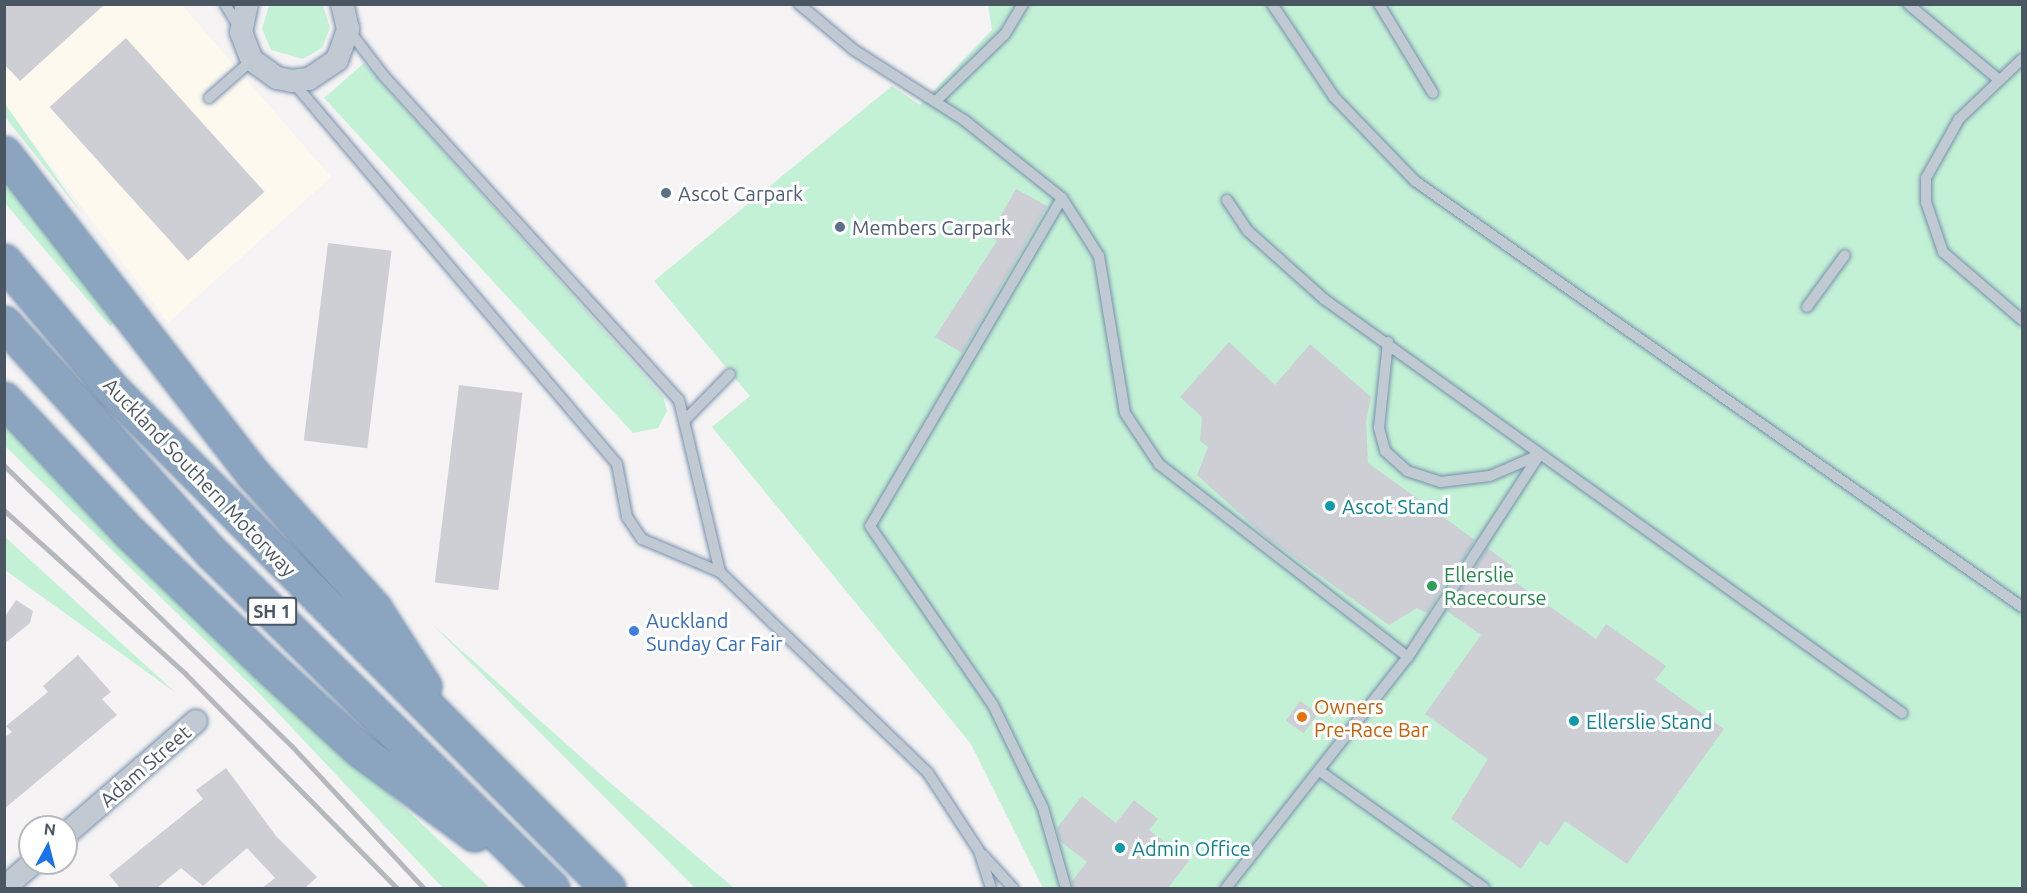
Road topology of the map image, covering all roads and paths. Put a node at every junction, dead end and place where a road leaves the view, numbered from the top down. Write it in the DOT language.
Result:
graph roads {
  1 [pos="225,4"];
  2 [pos="247,4"];
  3 [pos="342,4"];
  4 [pos="356,4"];
  5 [pos="799,4"];
  6 [pos="1023,4"];
  7 [pos="1272,4"];
  8 [pos="1379,4"];
  9 [pos="1908,4"];
  10 [pos="348,29"];
  11 [pos="241,32"];
  12 [pos="2022,58"];
  13 [pos="252,60"];
  14 [pos="1998,79"];
  15 [pos="292,81"];
  16 [pos="1433,93"];
  17 [pos="210,98"];
  18 [pos="936,101"];
  19 [pos="4,153"];
  20 [pos="1062,198"];
  21 [pos="1227,200"];
  22 [pos="1845,255"];
  23 [pos="4,261"];
  24 [pos="1808,307"];
  25 [pos="2022,320"];
  26 [pos="4,323"];
  27 [pos="1388,342"];
  28 [pos="730,374"];
  29 [pos="4,399"];
  30 [pos="685,420"];
  31 [pos="1539,455"];
  32 [pos="720,572"];
  33 [pos="2022,607"];
  34 [pos="1408,657"];
  35 [pos="1902,713"];
  36 [pos="196,722"];
  37 [pos="458,740"];
  38 [pos="1320,772"];
  39 [pos="78,824"];
  40 [pos="979,851"];
  41 [pos="19,875"];
  42 [pos="4,888"];
  43 [pos="550,888"];
  44 [pos="608,888"];
  45 [pos="991,888"];
  46 [pos="1014,888"];
  47 [pos="1066,888"];
  48 [pos="1227,888"];
  49 [pos="1484,888"];
  1 -- 11 [label="lane"];
  2 -- 11 [label="street"];
  3 -- 10 [label="street"];
  4 -- 10 [label="street"];
  5 -- 18 [label="lane"];
  6 -- 18 [label="lane"];
  7 -- 33 [label="lane"];
  8 -- 16 [label="lane"];
  9 -- 14 [label="lane"];
  10 -- 15 [label="street"];
  10 -- 30 [label="lane"];
  11 -- 13 [label="street"];
  12 -- 14 [label="lane"];
  13 -- 15 [label="street"];
  13 -- 17 [label="lane"];
  14 -- 25 [label="lane"];
  15 -- 32 [label="lane"];
  18 -- 20 [label="lane"];
  19 -- 37 [label="highway"];
  20 -- 34 [label="lane"];
  20 -- 47 [label="lane"];
  21 -- 27 [label="lane"];
  22 -- 24 [label="lane"];
  23 -- 37 [label="highway, Auckland Southern Motorway / SH 1"];
  26 -- 43 [label="highway, Auckland Southern Motorway / SH 1"];
  27 -- 31 [label="lane"];
  27 -- 31 [label="lane"];
  28 -- 30 [label="lane"];
  29 -- 43 [label="highway"];
  30 -- 32 [label="lane"];
  31 -- 34 [label="lane"];
  31 -- 35 [label="lane"];
  32 -- 40 [label="lane"];
  34 -- 38 [label="lane"];
  36 -- 39 [label="street, Adam Street"];
  37 -- 44 [label="highway, Auckland Southern Motorway / SH 1"];
  38 -- 48 [label="lane"];
  38 -- 49 [label="lane"];
  40 -- 45 [label="lane"];
  40 -- 46 [label="lane"];
  41 -- 42 [label="street"];
}
